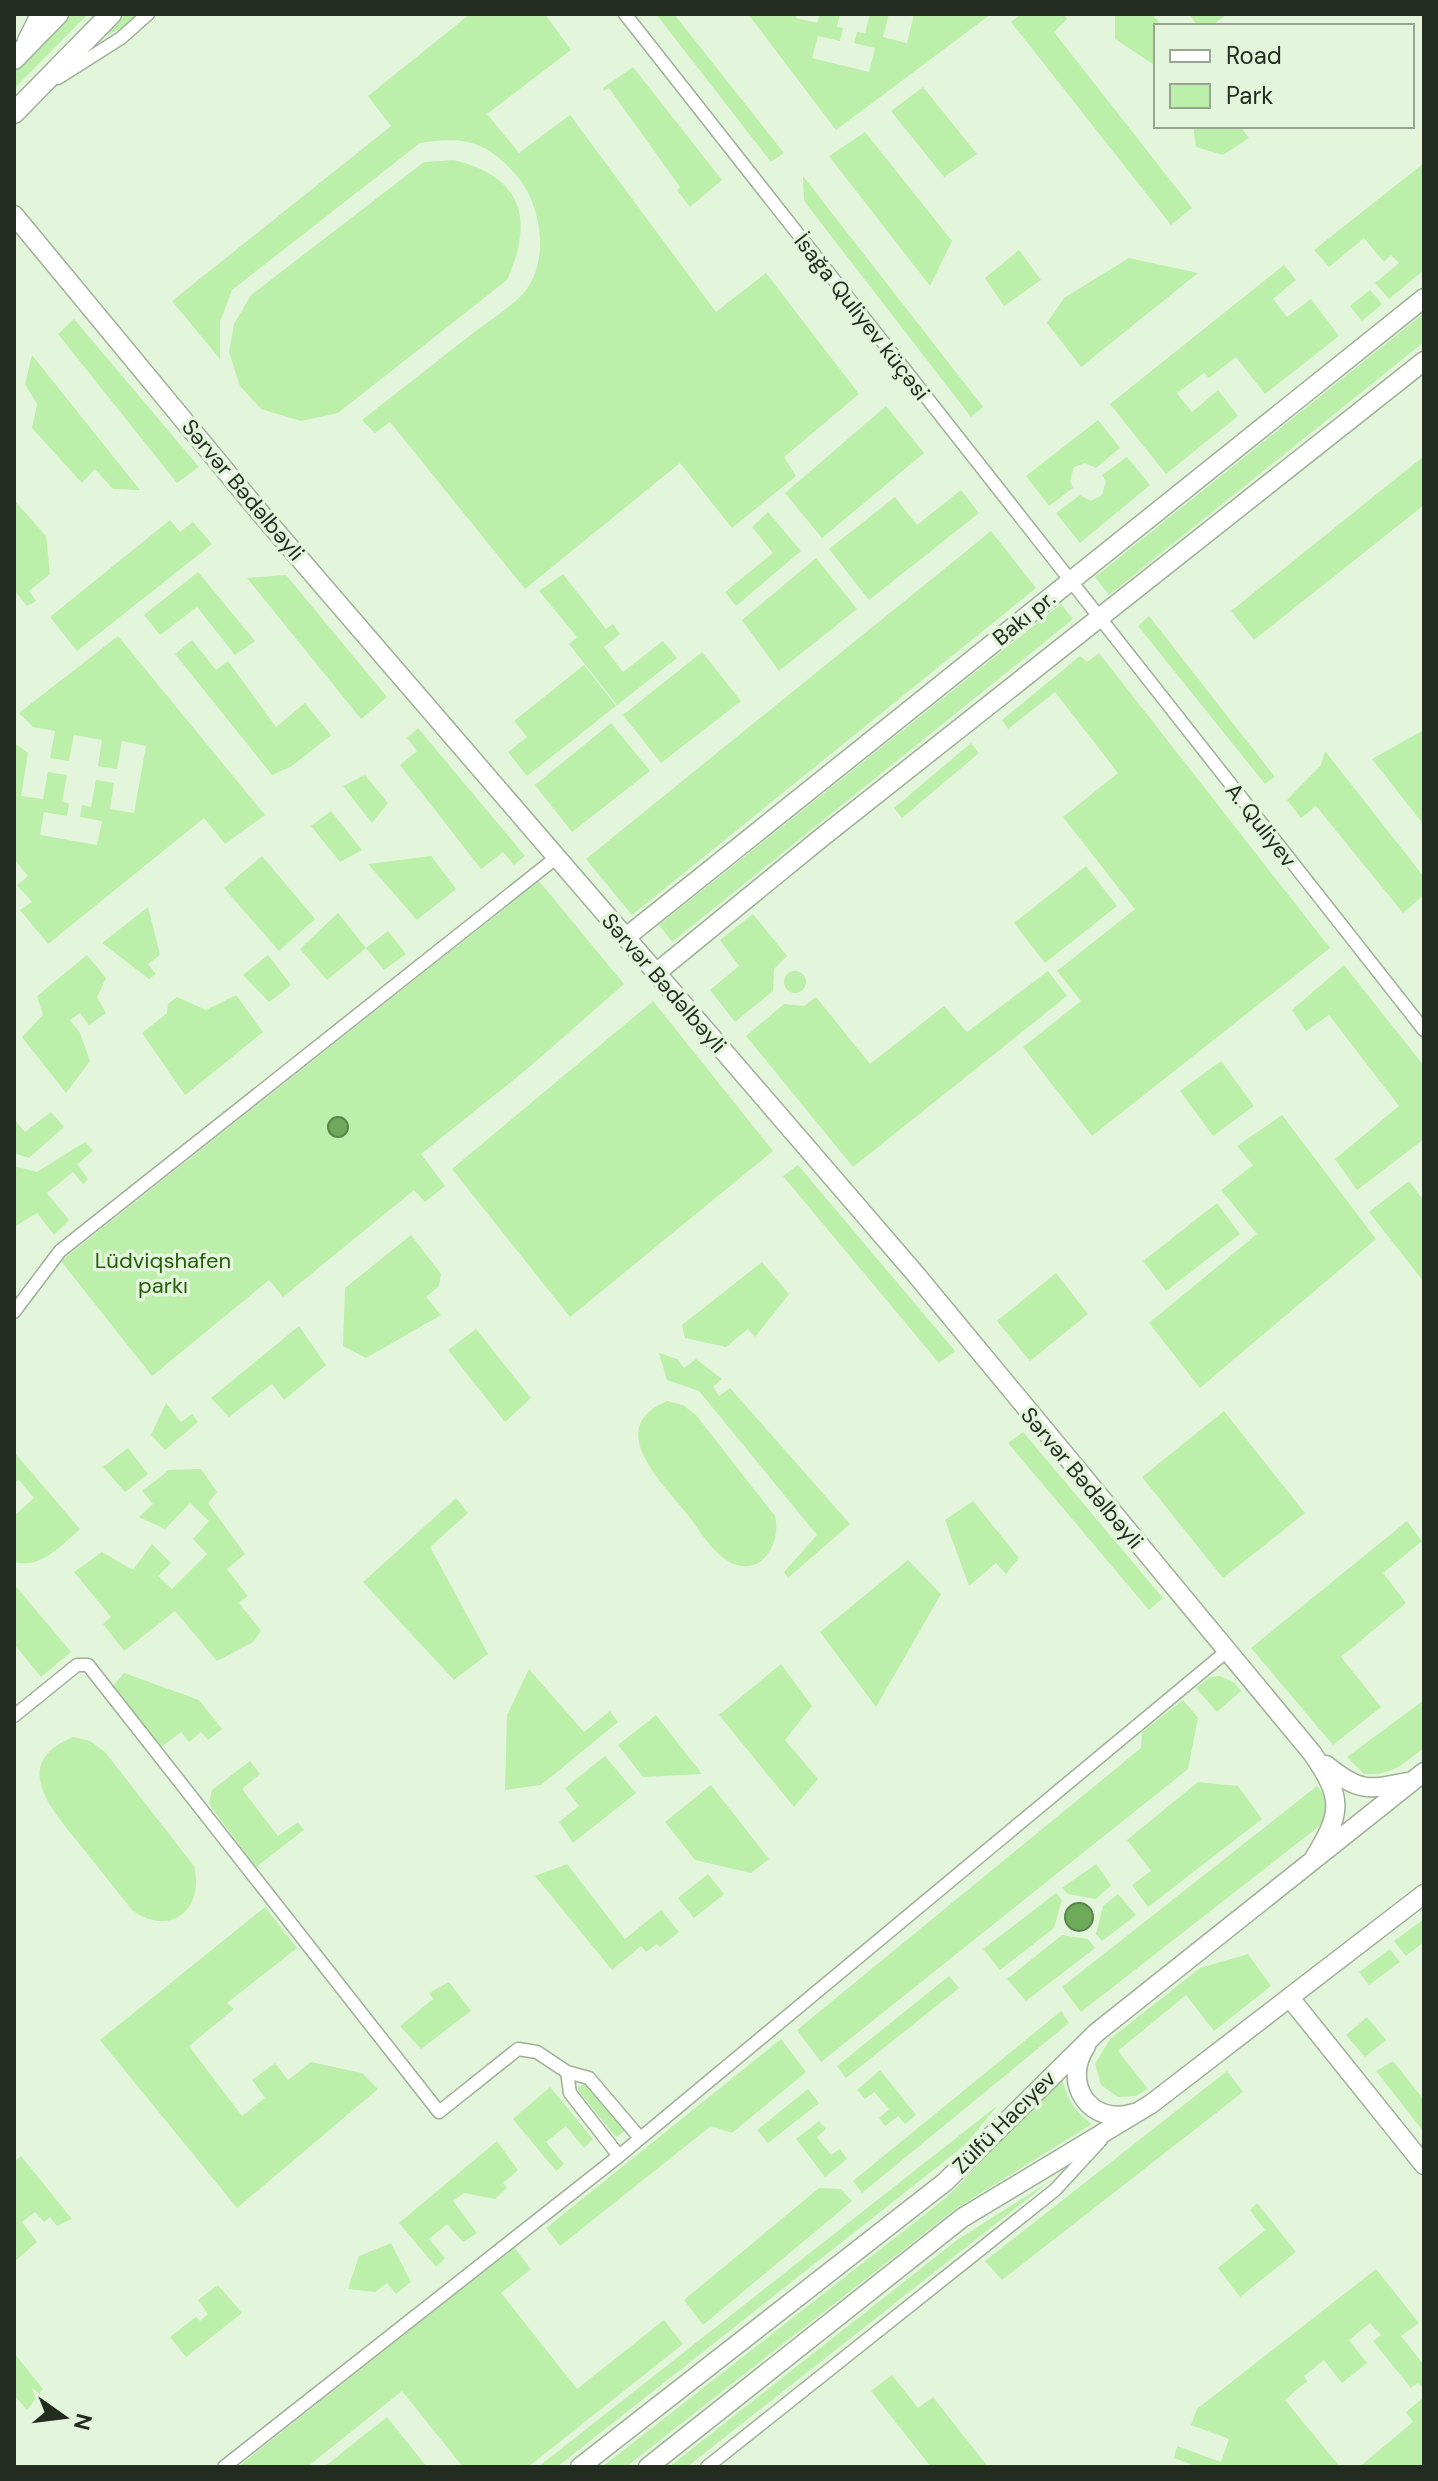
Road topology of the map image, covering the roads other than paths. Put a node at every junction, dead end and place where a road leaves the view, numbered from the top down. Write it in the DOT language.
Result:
graph roads {
  1 [pos="37,14"];
  2 [pos="58,14"];
  3 [pos="111,14"];
  4 [pos="148,14"];
  5 [pos="625,14"];
  6 [pos="14,59"];
  7 [pos="21,105"];
  8 [pos="14,215"];
  9 [pos="1424,298"];
  10 [pos="1424,361"];
  11 [pos="1071,580"];
  12 [pos="1101,618"];
  13 [pos="557,857"];
  14 [pos="625,938"];
  15 [pos="656,973"];
  16 [pos="1424,1030"];
  17 [pos="14,1312"];
  18 [pos="1227,1651"];
  19 [pos="14,1716"];
  20 [pos="1312,1753"];
  21 [pos="1418,1777"];
  22 [pos="1313,1860"];
  23 [pos="1424,1894"];
  24 [pos="1290,1998"];
  25 [pos="1092,2037"];
  26 [pos="567,2072"];
  27 [pos="1151,2104"];
  28 [pos="1108,2132"];
  29 [pos="640,2138"];
  30 [pos="619,2156"];
  31 [pos="1424,2165"];
  32 [pos="224,2467"];
  33 [pos="580,2467"];
  34 [pos="648,2467"];
  35 [pos="707,2467"];
  1 -- 6 [label="street"];
  2 -- 6 [label="main road"];
  3 -- 7 [label="main road"];
  4 -- 7 [label="street"];
  5 -- 11 [label="street, İsağa Quliyev küçəsi"];
  8 -- 13 [label="street, Sərvər Bədəlbəyli"];
  9 -- 11 [label="street, Bakı pr."];
  10 -- 12 [label="street"];
  11 -- 12 [label="street, İsağa Quliyev küçəsi"];
  11 -- 14 [label="street, Bakı pr."];
  12 -- 15 [label="street"];
  12 -- 16 [label="street, A. Quliyev"];
  13 -- 14 [label="street, Sərvər Bədəlbəyli"];
  13 -- 17 [label="street"];
  14 -- 15 [label="street, Sərvər Bədəlbəyli"];
  15 -- 18 [label="street, Sərvər Bədəlbəyli"];
  18 -- 20 [label="street, Sərvər Bədəlbəyli"];
  18 -- 29 [label="street"];
  19 -- 26 [label="street"];
  20 -- 21 [label="street"];
  20 -- 22 [label="street"];
  21 -- 22 [label="street, Zülfü Hacıyev"];
  22 -- 25 [label="street, Zülfü Hacıyev"];
  23 -- 24 [label="street, Zülfü Hacıyev"];
  24 -- 27 [label="street, Zülfü Hacıyev"];
  24 -- 31 [label="street"];
  25 -- 27 [label="street"];
  25 -- 33 [label="street, Zülfü Hacıyev"];
  26 -- 29 [label="street"];
  26 -- 30 [label="street"];
  27 -- 28 [label="street, Zülfü Hacıyev"];
  28 -- 34 [label="street, Zülfü Hacıyev"];
  28 -- 35 [label="street"];
  29 -- 30 [label="street"];
  30 -- 32 [label="street"];
}
